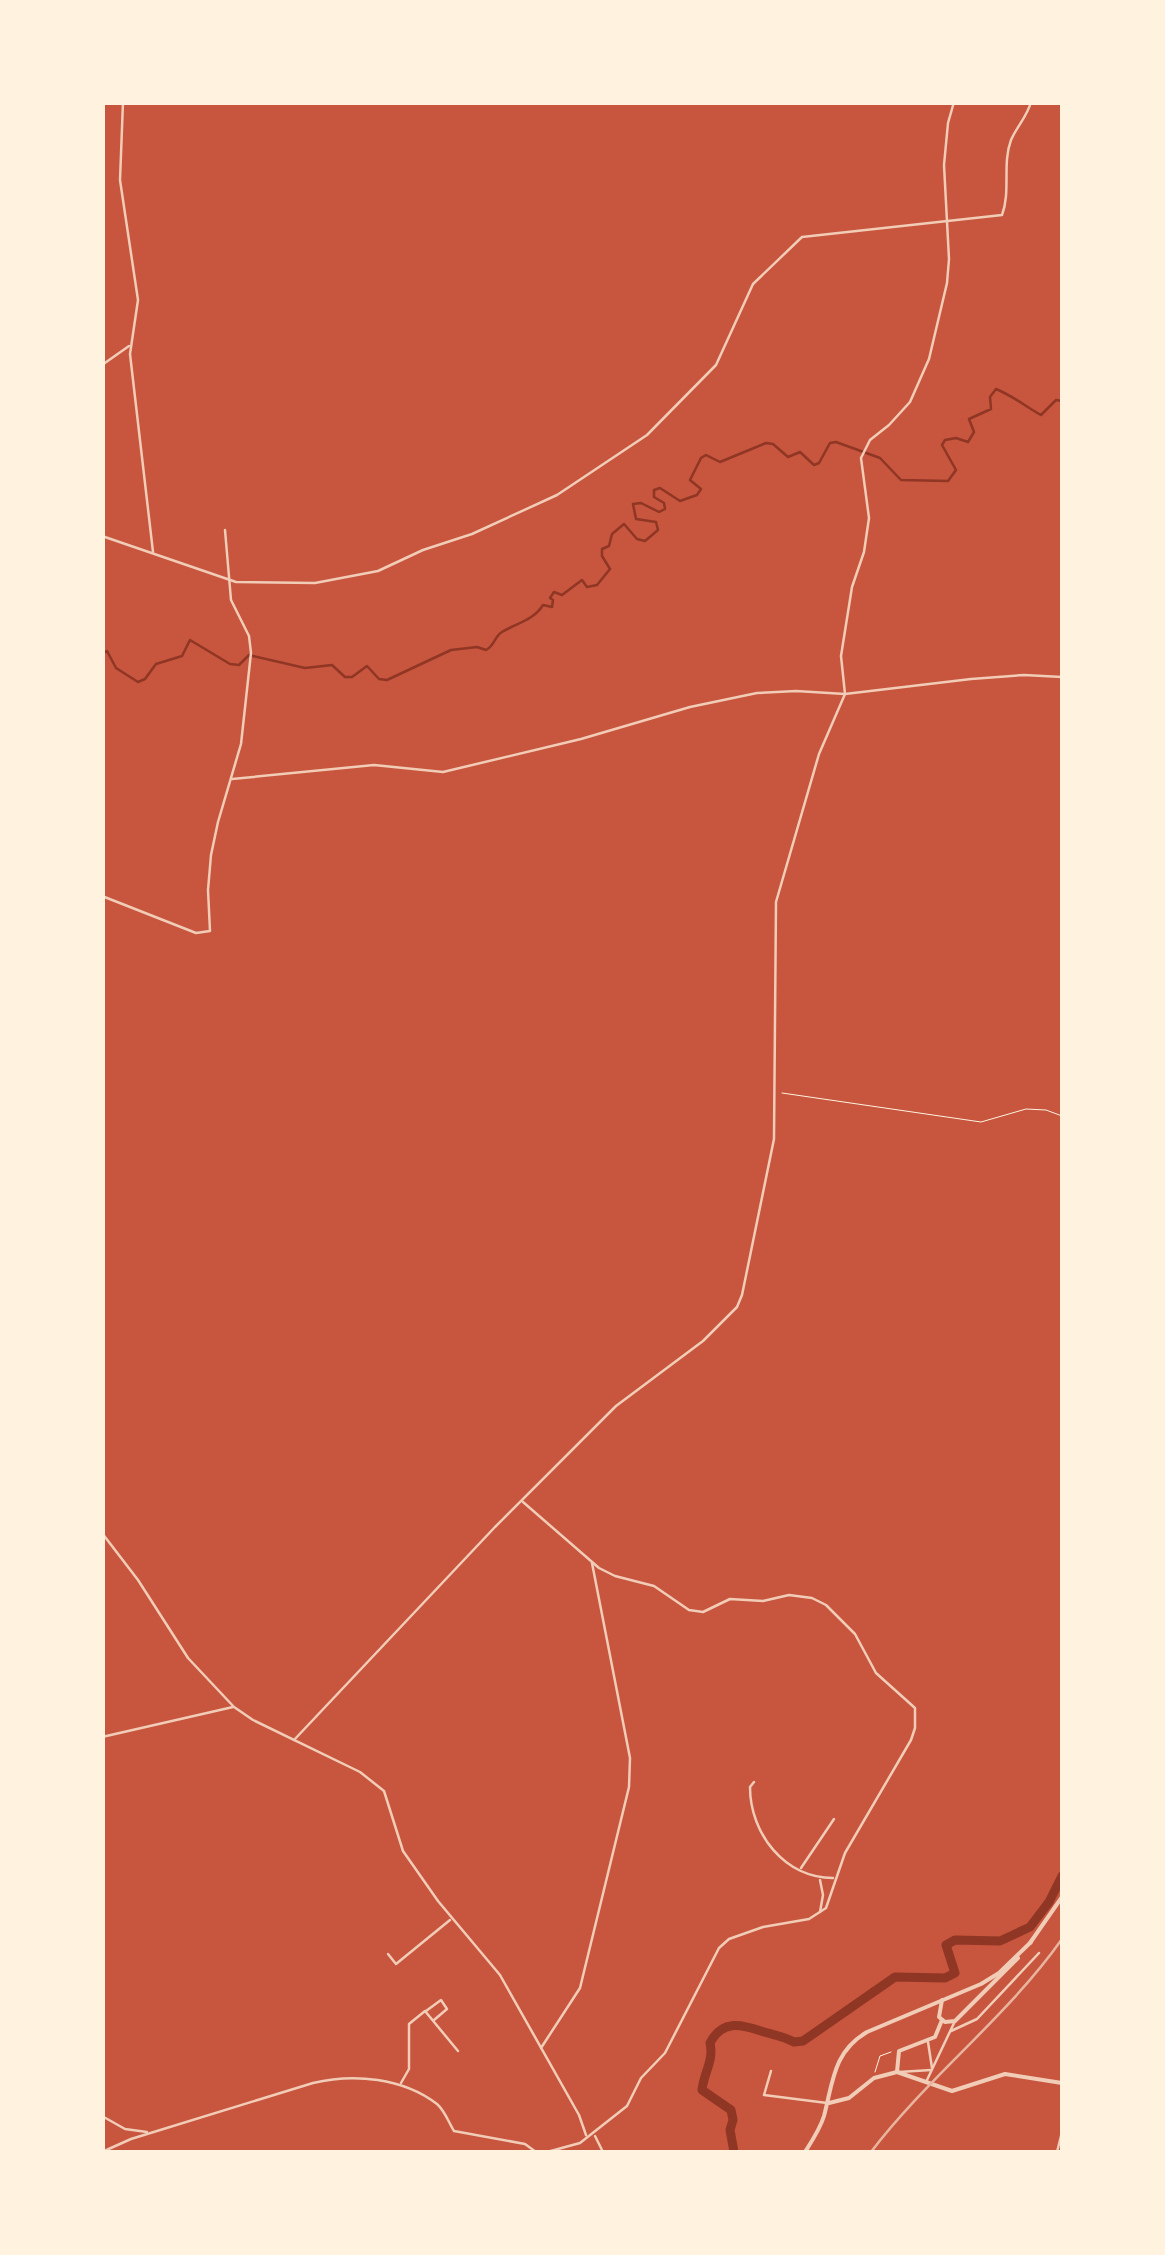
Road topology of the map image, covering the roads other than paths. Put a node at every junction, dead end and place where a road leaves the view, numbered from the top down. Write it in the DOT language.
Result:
graph roads {
  1 [pos="116,102"];
  2 [pos="954,102"];
  3 [pos="1031,102"];
  4 [pos="123,104"];
  5 [pos="947,221"];
  6 [pos="129,346"];
  7 [pos="102,365"];
  8 [pos="224,530"];
  9 [pos="102,536"];
  10 [pos="154,553"];
  11 [pos="227,580"];
  12 [pos="1062,678"];
  13 [pos="845,694"];
  14 [pos="232,778"];
  15 [pos="102,896"];
  16 [pos="522,1501"];
  17 [pos="102,1533"];
  18 [pos="592,1562"];
  19 [pos="234,1707"];
  20 [pos="102,1738"];
  21 [pos="294,1740"];
  22 [pos="754,1782"];
  23 [pos="834,1819"];
  24 [pos="800,1870"];
  25 [pos="835,1878"];
  26 [pos="820,1879"];
  27 [pos="1062,1896"];
  28 [pos="820,1913"];
  29 [pos="452,1918"];
  30 [pos="1031,1942"];
  31 [pos="388,1954"];
  32 [pos="1039,1954"];
  33 [pos="977,1985"];
  34 [pos="980,1999"];
  35 [pos="942,2000"];
  36 [pos="917,2010"];
  37 [pos="424,2012"];
  38 [pos="940,2018"];
  39 [pos="434,2020"];
  40 [pos="955,2021"];
  41 [pos="952,2031"];
  42 [pos="928,2040"];
  43 [pos="541,2048"];
  44 [pos="458,2052"];
  45 [pos="771,2070"];
  46 [pos="933,2070"];
  47 [pos="897,2072"];
  48 [pos="926,2082"];
  49 [pos="1062,2083"];
  50 [pos="400,2084"];
  51 [pos="826,2102"];
  52 [pos="102,2116"];
  53 [pos="154,2132"];
  54 [pos="1062,2132"];
  55 [pos="594,2134"];
  56 [pos="586,2137"];
  57 [pos="580,2143"];
  58 [pos="102,2152"];
  59 [pos="536,2152"];
  60 [pos="547,2152"];
  61 [pos="575,2152"];
  62 [pos="603,2152"];
  63 [pos="805,2152"];
  64 [pos="1056,2152"];
  1 -- 4 [label="street"];
  2 -- 5 [label="street"];
  3 -- 5 [label="street"];
  4 -- 6 [label="street"];
  5 -- 11 [label="street"];
  5 -- 13 [label="street"];
  6 -- 7 [label="street"];
  6 -- 10 [label="street"];
  8 -- 11 [label="street"];
  9 -- 10 [label="street"];
  10 -- 11 [label="street"];
  11 -- 14 [label="street"];
  12 -- 13 [label="street"];
  13 -- 14 [label="street"];
  13 -- 16 [label="street"];
  14 -- 15 [label="street"];
  16 -- 18 [label="street"];
  16 -- 21 [label="street"];
  17 -- 19 [label="street"];
  18 -- 25 [label="street"];
  18 -- 43 [label="street"];
  19 -- 20 [label="street"];
  19 -- 21 [label="street"];
  21 -- 29 [label="street"];
  22 -- 24 [label="street"];
  23 -- 24 [label="street"];
  24 -- 26 [label="street"];
  25 -- 26 [label="street"];
  25 -- 28 [label="street"];
  26 -- 28 [label="street"];
  27 -- 30 [label="street"];
  28 -- 55 [label="street"];
  29 -- 31 [label="street"];
  29 -- 43 [label="street"];
  30 -- 33 [label="street"];
  30 -- 34 [label="street"];
  32 -- 41 [label="street"];
  33 -- 34 [label="street"];
  33 -- 35 [label="street"];
  34 -- 40 [label="street"];
  35 -- 36 [label="street"];
  35 -- 38 [label="street"];
  36 -- 38 [label="street"];
  36 -- 51 [label="street"];
  37 -- 39 [label="street"];
  37 -- 39 [label="street"];
  37 -- 50 [label="street"];
  38 -- 40 [label="street"];
  38 -- 42 [label="street"];
  39 -- 44 [label="street"];
  40 -- 41 [label="street"];
  41 -- 46 [label="street"];
  42 -- 46 [label="street"];
  42 -- 47 [label="street"];
  43 -- 56 [label="street"];
  45 -- 51 [label="street"];
  46 -- 47 [label="street"];
  46 -- 48 [label="street"];
  47 -- 48 [label="street"];
  47 -- 51 [label="street"];
  48 -- 49 [label="street"];
  50 -- 53 [label="street"];
  50 -- 59 [label="street"];
  51 -- 63 [label="street"];
  52 -- 53 [label="street"];
  53 -- 58 [label="street"];
  54 -- 64 [label="street"];
  55 -- 56 [label="street"];
  55 -- 62 [label="street"];
  56 -- 57 [label="street"];
  57 -- 60 [label="street"];
  57 -- 61 [label="street"];
}
